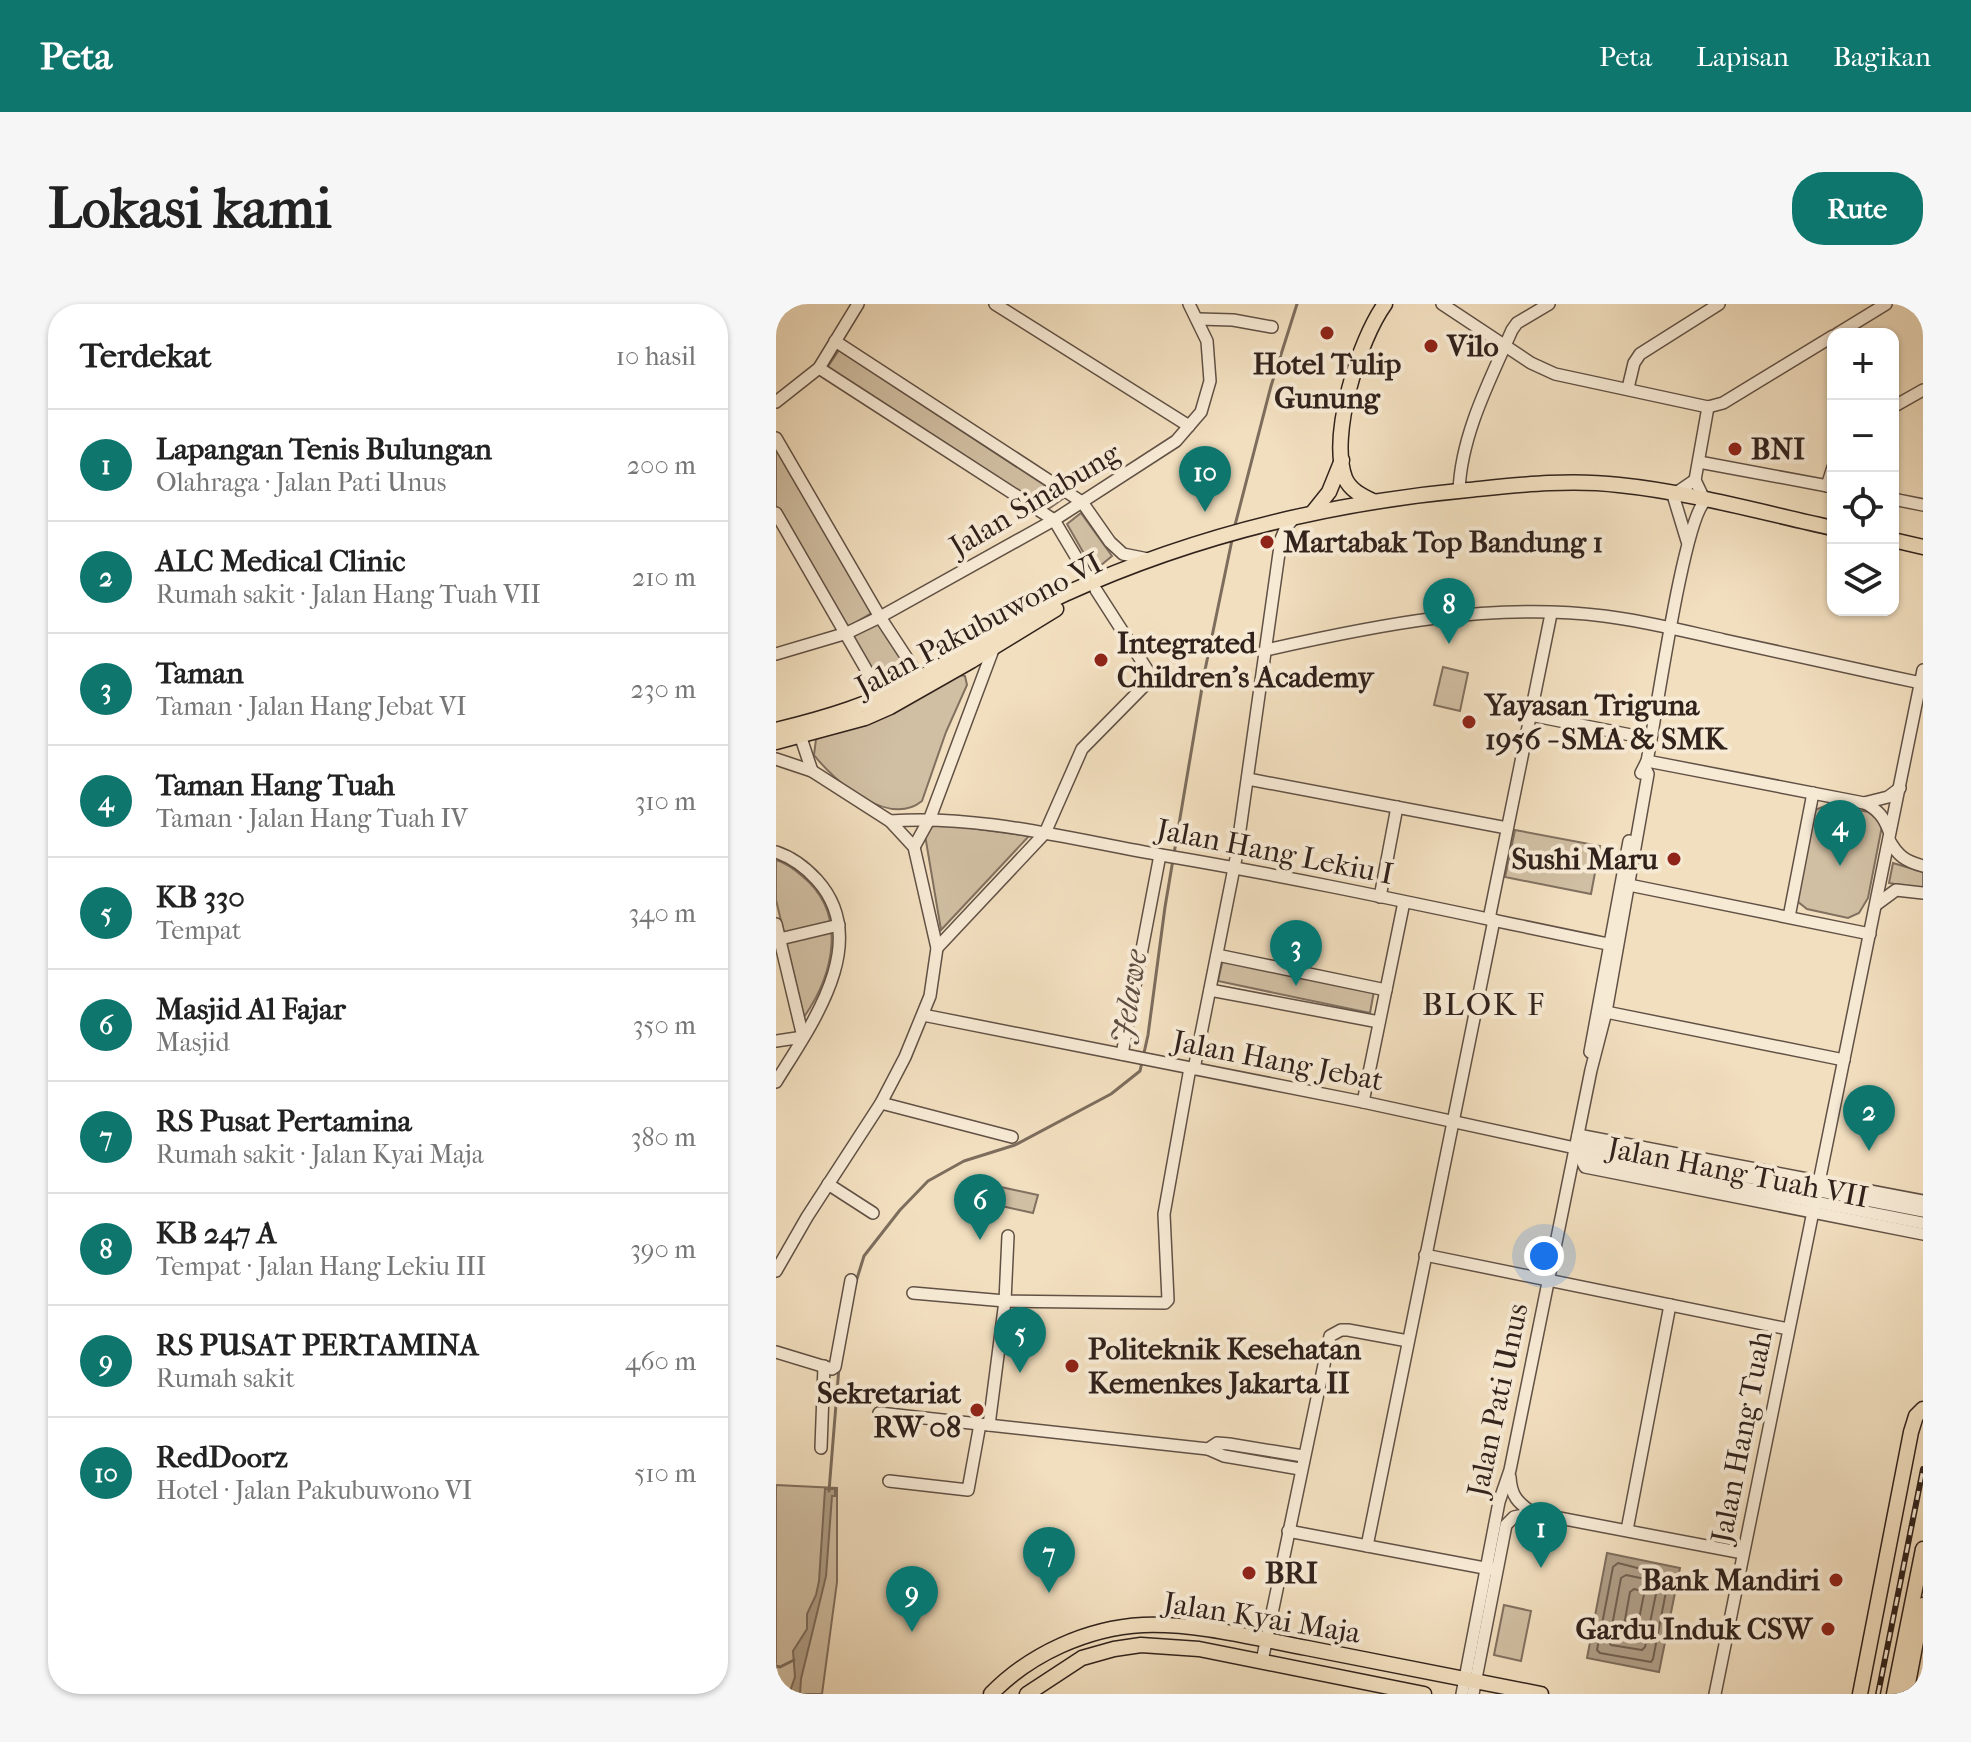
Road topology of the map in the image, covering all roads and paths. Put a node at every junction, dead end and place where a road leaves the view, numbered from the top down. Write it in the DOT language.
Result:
graph roads {
  1 [pos="858,304"];
  2 [pos="995,304"];
  3 [pos="1189,304"];
  4 [pos="1385,304"];
  5 [pos="1442,304"];
  6 [pos="1549,304"];
  7 [pos="1719,304"];
  8 [pos="1886,304"];
  9 [pos="1199,319"];
  10 [pos="1272,327"];
  11 [pos="1847,328"];
  12 [pos="1827,340"];
  13 [pos="835,341"];
  14 [pos="1504,346"];
  15 [pos="819,368"];
  16 [pos="1628,388"];
  17 [pos="1923,390"];
  18 [pos="776,402"];
  19 [pos="1899,404"];
  20 [pos="1708,407"];
  21 [pos="1189,426"];
  22 [pos="776,438"];
  23 [pos="1342,459"];
  24 [pos="1699,462"];
  25 [pos="1695,480"];
  26 [pos="1827,485"];
  27 [pos="1459,491"];
  28 [pos="1673,495"];
  29 [pos="1899,500"];
  30 [pos="1374,501"];
  31 [pos="1705,501"];
  32 [pos="1082,502"];
  33 [pos="1923,505"];
  34 [pos="1313,512"];
  35 [pos="776,513"];
  36 [pos="1297,516"];
  37 [pos="1054,520"];
  38 [pos="1827,527"];
  39 [pos="1899,541"];
  40 [pos="1688,546"];
  41 [pos="1923,547"];
  42 [pos="1157,559"];
  43 [pos="1094,586"];
  44 [pos="1551,614"];
  45 [pos="880,617"];
  46 [pos="1671,628"];
  47 [pos="847,633"];
  48 [pos="994,647"];
  49 [pos="1266,650"];
  50 [pos="776,654"];
  51 [pos="971,661"];
  52 [pos="1922,677"];
  53 [pos="920,678"];
  54 [pos="975,694"];
  55 [pos="882,697"];
  56 [pos="1530,715"];
  57 [pos="776,730"];
  58 [pos="798,730"];
  59 [pos="1651,739"];
  60 [pos="776,742"];
  61 [pos="776,759"];
  62 [pos="1646,764"];
  63 [pos="812,771"];
  64 [pos="1248,779"];
  65 [pos="1900,788"];
  66 [pos="1813,793"];
  67 [pos="1864,803"];
  68 [pos="1397,807"];
  69 [pos="930,818"];
  70 [pos="890,821"];
  71 [pos="1507,828"];
  72 [pos="1045,833"];
  73 [pos="1890,837"];
  74 [pos="914,847"];
  75 [pos="776,852"];
  76 [pos="1163,855"];
  77 [pos="1923,866"];
  78 [pos="1234,869"];
  79 [pos="1629,885"];
  80 [pos="1923,893"];
  81 [pos="1380,897"];
  82 [pos="1404,902"];
  83 [pos="1877,904"];
  84 [pos="1789,917"];
  85 [pos="1492,920"];
  86 [pos="776,924"];
  87 [pos="839,925"];
  88 [pos="1870,934"];
  89 [pos="778,939"];
  90 [pos="1608,944"];
  91 [pos="937,948"];
  92 [pos="1217,955"];
  93 [pos="1210,990"];
  94 [pos="1386,990"];
  95 [pos="1606,1012"];
  96 [pos="923,1015"];
  97 [pos="1379,1022"];
  98 [pos="803,1037"];
  99 [pos="776,1041"];
  100 [pos="1127,1055"];
  101 [pos="1844,1060"];
  102 [pos="1192,1068"];
  103 [pos="1591,1070"];
  104 [pos="776,1082"];
  105 [pos="1363,1102"];
  106 [pos="887,1104"];
  107 [pos="1452,1121"];
  108 [pos="1012,1137"];
  109 [pos="1577,1142"];
  110 [pos="1656,1165"];
  111 [pos="1729,1179"];
  112 [pos="828,1184"];
  113 [pos="1816,1196"];
  114 [pos="1923,1201"];
  115 [pos="1887,1211"];
  116 [pos="1923,1211"];
  117 [pos="873,1213"];
  118 [pos="1923,1223"];
  119 [pos="1923,1234"];
  120 [pos="1008,1236"];
  121 [pos="1425,1255"];
  122 [pos="776,1271"];
  123 [pos="851,1280"];
  124 [pos="1548,1280"];
  125 [pos="913,1293"];
  126 [pos="1005,1301"];
  127 [pos="1670,1305"];
  128 [pos="1788,1329"];
  129 [pos="1408,1341"];
  130 [pos="776,1352"];
  131 [pos="824,1366"];
  132 [pos="1923,1409"];
  133 [pos="879,1413"];
  134 [pos="1923,1419"];
  135 [pos="984,1424"];
  136 [pos="821,1448"];
  137 [pos="1302,1462"];
  138 [pos="1510,1470"];
  139 [pos="889,1481"];
  140 [pos="1533,1513"];
  141 [pos="1627,1530"];
  142 [pos="1288,1531"];
  143 [pos="1367,1546"];
  144 [pos="1923,1549"];
  145 [pos="1743,1553"];
  146 [pos="1491,1569"];
  147 [pos="1923,1605"];
  148 [pos="1266,1640"];
  149 [pos="1262,1661"];
  150 [pos="1468,1687"];
  151 [pos="991,1694"];
  152 [pos="1027,1694"];
  153 [pos="1424,1694"];
  154 [pos="1541,1694"];
  155 [pos="1715,1694"];
  156 [pos="1860,1694"];
  157 [pos="1868,1694"];
  158 [pos="1894,1694"];
  159 [pos="1906,1694"];
  1 -- 13 [label="street"];
  2 -- 21 [label="street"];
  3 -- 9 [label="street, Jalan Sinabung"];
  4 -- 23 [label="main road"];
  5 -- 14 [label="street"];
  6 -- 14 [label="street"];
  7 -- 16 [label="street"];
  8 -- 11 [label="street"];
  9 -- 10 [label="street"];
  9 -- 21 [label="street, Jalan Sinabung"];
  12 -- 20 [label="street"];
  13 -- 15 [label="street"];
  13 -- 32 [label="street"];
  14 -- 16 [label="street"];
  14 -- 27 [label="street"];
  15 -- 18 [label="street"];
  15 -- 37 [label="street"];
  16 -- 20 [label="street"];
  17 -- 19 [label="street"];
  20 -- 24 [label="street"];
  21 -- 32 [label="street, Jalan Sinabung"];
  22 -- 45 [label="street"];
  23 -- 30 [label="main road"];
  23 -- 34 [label="main road"];
  24 -- 25 [label="street"];
  24 -- 26 [label="street"];
  25 -- 28 [label="street"];
  25 -- 31 [label="street"];
  27 -- 28 [label="main road, Jalan Pakubuwono VI"];
  27 -- 30 [label="main road, Jalan Pakubuwono VI"];
  28 -- 31 [label="main road, Jalan Pakubuwono VI"];
  28 -- 40 [label="street, Jalan Pati Unus"];
  29 -- 33 [label="street"];
  30 -- 34 [label="main road, Jalan Pakubuwono VI"];
  31 -- 38 [label="main road, Jalan Pakubuwono VI"];
  31 -- 40 [label="street, Jalan Pati Unus"];
  32 -- 37 [label="street, Jalan Sinabung"];
  32 -- 42 [label="street"];
  34 -- 36 [label="main road, Jalan Pakubuwono VI"];
  35 -- 47 [label="street"];
  36 -- 42 [label="main road, Jalan Pakubuwono VI"];
  36 -- 49 [label="street"];
  37 -- 43 [label="street"];
  37 -- 45 [label="street, Jalan Sinabung"];
  39 -- 41 [label="main road"];
  40 -- 46 [label="street, Jalan Pati Unus"];
  42 -- 43 [label="main road, Jalan Pakubuwono VI"];
  43 -- 48 [label="main road, Jalan Pakubuwono VI"];
  43 -- 53 [label="main road, Jalan Pakubuwono VI"];
  43 -- 72 [label="street"];
  44 -- 46 [label="street"];
  44 -- 49 [label="street"];
  44 -- 56 [label="street"];
  45 -- 47 [label="street, Jalan Sinabung"];
  45 -- 53 [label="street"];
  46 -- 52 [label="street"];
  46 -- 59 [label="street, Jalan Pati Unus"];
  47 -- 50 [label="street, Jalan Sinabung"];
  47 -- 55 [label="street"];
  48 -- 51 [label="main road, Jalan Pakubuwono VI"];
  48 -- 54 [label="street"];
  49 -- 64 [label="street"];
  51 -- 54 [label="street"];
  51 -- 58 [label="main road, Jalan Pakubuwono VI"];
  52 -- 65 [label="street, Jalan Hang Tuah"];
  53 -- 55 [label="main road, Jalan Pakubuwono VI"];
  54 -- 69 [label="street"];
  55 -- 58 [label="main road, Jalan Pakubuwono VI"];
  56 -- 59 [label="street"];
  56 -- 71 [label="street"];
  57 -- 58 [label="main road, Jalan Pakubuwono VI"];
  58 -- 60 [label="main road, Jalan Pakubuwono VI"];
  58 -- 63 [label="street"];
  59 -- 62 [label="street, Jalan Pati Unus"];
  61 -- 63 [label="street"];
  62 -- 66 [label="street"];
  62 -- 79 [label="street, Jalan Pati Unus"];
  62 -- 90 [label="street, Jalan Pati Unus"];
  63 -- 70 [label="street"];
  64 -- 68 [label="street"];
  64 -- 78 [label="street"];
  65 -- 67 [label="street"];
  65 -- 73 [label="street, Jalan Hang Tuah"];
  66 -- 67 [label="street"];
  66 -- 84 [label="street"];
  67 -- 73 [label="street"];
  68 -- 71 [label="street"];
  68 -- 81 [label="street"];
  69 -- 70 [label="street, Jalan Hang Lekiu I"];
  69 -- 72 [label="street, Jalan Hang Lekiu I"];
  69 -- 74 [label="street"];
  70 -- 74 [label="street"];
  71 -- 85 [label="street"];
  72 -- 76 [label="street, Jalan Hang Lekiu I"];
  72 -- 91 [label="street"];
  73 -- 77 [label="street"];
  73 -- 83 [label="street, Jalan Hang Tuah"];
  74 -- 91 [label="street"];
  75 -- 87 [label="street"];
  76 -- 78 [label="street, Jalan Hang Lekiu I"];
  76 -- 100 [label="street"];
  78 -- 81 [label="street, Jalan Hang Lekiu I"];
  78 -- 92 [label="street"];
  79 -- 84 [label="street"];
  79 -- 95 [label="street, Jalan Pati Unus"];
  80 -- 83 [label="street"];
  81 -- 82 [label="street, Jalan Hang Lekiu I"];
  82 -- 85 [label="street, Jalan Hang Lekiu I"];
  82 -- 94 [label="street"];
  83 -- 88 [label="street, Jalan Hang Tuah"];
  84 -- 88 [label="street"];
  85 -- 90 [label="street, Jalan Hang Lekiu I"];
  85 -- 107 [label="street"];
  86 -- 89 [label="street"];
  87 -- 89 [label="street"];
  87 -- 98 [label="street"];
  88 -- 101 [label="street, Jalan Hang Tuah"];
  89 -- 98 [label="street"];
  90 -- 103 [label="street, Jalan Pati Unus"];
  91 -- 96 [label="street"];
  92 -- 93 [label="street"];
  92 -- 94 [label="street"];
  93 -- 97 [label="street"];
  93 -- 102 [label="street"];
  94 -- 97 [label="street"];
  95 -- 101 [label="street"];
  95 -- 103 [label="street, Jalan Pati Unus"];
  96 -- 100 [label="street, Jalan Hang Jebat"];
  96 -- 106 [label="street"];
  97 -- 105 [label="street"];
  98 -- 99 [label="street"];
  98 -- 104 [label="street"];
  100 -- 102 [label="street, Jalan Hang Jebat"];
  101 -- 113 [label="street, Jalan Hang Tuah"];
  102 -- 105 [label="street, Jalan Hang Jebat"];
  102 -- 126 [label="street"];
  103 -- 109 [label="street, Jalan Pati Unus"];
  105 -- 107 [label="street, Jalan Hang Jebat"];
  106 -- 108 [label="street"];
  106 -- 112 [label="street"];
  107 -- 109 [label="street, Jalan Hang Jebat"];
  107 -- 121 [label="street"];
  109 -- 110 [label="street, Jalan Hang Tuah VII"];
  109 -- 110 [label="street, Jalan Hang Tuah VII"];
  109 -- 124 [label="street, Jalan Pati Unus"];
  110 -- 111 [label="street, Jalan Hang Tuah VII"];
  110 -- 111 [label="street, Jalan Hang Tuah VII"];
  111 -- 113 [label="street, Jalan Hang Tuah VII"];
  111 -- 113 [label="street, Jalan Hang Tuah VII"];
  112 -- 117 [label="street"];
  112 -- 122 [label="street"];
  113 -- 115 [label="street, Jalan Hang Tuah VII"];
  113 -- 115 [label="street, Jalan Hang Tuah VII"];
  113 -- 128 [label="street, Jalan Hang Tuah"];
  114 -- 115 [label="street, Jalan Hang Tuah VII"];
  115 -- 116 [label="street, Jalan Hang Tuah VII"];
  115 -- 118 [label="street, Jalan Hang Tuah VII"];
  115 -- 119 [label="street, Jalan Hang Tuah VII"];
  120 -- 126 [label="street"];
  121 -- 124 [label="street"];
  121 -- 129 [label="street"];
  123 -- 131 [label="street"];
  124 -- 127 [label="street"];
  124 -- 138 [label="street, Jalan Pati Unus"];
  125 -- 126 [label="street"];
  126 -- 135 [label="street"];
  127 -- 128 [label="street"];
  127 -- 141 [label="street"];
  128 -- 145 [label="street, Jalan Hang Tuah"];
  129 -- 137 [label="street"];
  129 -- 143 [label="street"];
  130 -- 131 [label="street"];
  131 -- 136 [label="street"];
  132 -- 156 [label="main road"];
  133 -- 135 [label="street"];
  134 -- 157 [label="main road"];
  135 -- 137 [label="street"];
  135 -- 139 [label="street"];
  137 -- 142 [label="street"];
  138 -- 140 [label="street"];
  138 -- 146 [label="street, Jalan Pati Unus"];
  140 -- 141 [label="street"];
  140 -- 146 [label="street, Jalan Pati Unus"];
  141 -- 145 [label="street"];
  142 -- 143 [label="street"];
  142 -- 148 [label="street"];
  143 -- 146 [label="street"];
  144 -- 158 [label="main road"];
  145 -- 155 [label="street, Jalan Hang Tuah"];
  146 -- 150 [label="street, Jalan Pati Unus"];
  147 -- 159 [label="main road"];
  148 -- 149 [label="street"];
  148 -- 150 [label="main road, Jalan Kyai Maja"];
  148 -- 151 [label="main road, Jalan Kyai Maja"];
  149 -- 152 [label="main road, Jalan Kyai Maja"];
  149 -- 153 [label="main road, Jalan Kyai Maja"];
  150 -- 154 [label="main road, Jalan Kyai Maja"];
}
